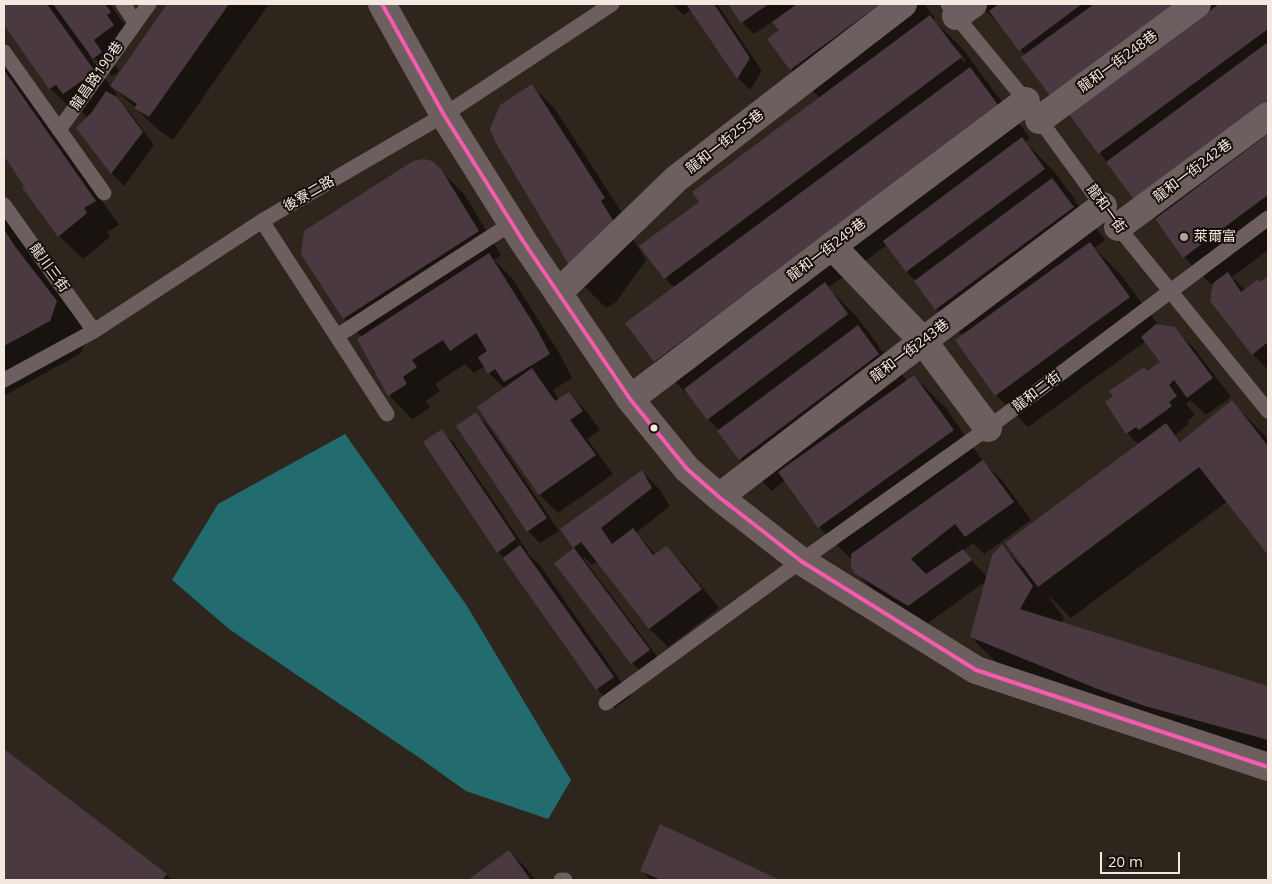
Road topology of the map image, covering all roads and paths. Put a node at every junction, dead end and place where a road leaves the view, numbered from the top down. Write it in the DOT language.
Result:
graph roads {
  1 [pos="123,4"];
  2 [pos="148,4"];
  3 [pos="382,4"];
  4 [pos="612,4"];
  5 [pos="904,4"];
  6 [pos="1197,4"];
  7 [pos="959,8"];
  8 [pos="135,22"];
  9 [pos="4,52"];
  10 [pos="1032,110"];
  11 [pos="444,115"];
  12 [pos="1268,116"];
  13 [pos="59,130"];
  14 [pos="104,193"];
  15 [pos="4,204"];
  16 [pos="1111,216"];
  17 [pos="1268,218"];
  18 [pos="262,221"];
  19 [pos="512,223"];
  20 [pos="832,246"];
  21 [pos="1170,291"];
  22 [pos="558,293"];
  23 [pos="94,331"];
  24 [pos="337,336"];
  25 [pos="923,341"];
  26 [pos="4,380"];
  27 [pos="630,399"];
  28 [pos="1268,411"];
  29 [pos="387,414"];
  30 [pos="988,428"];
  31 [pos="719,497"];
  32 [pos="802,561"];
  33 [pos="606,703"];
  34 [pos="1268,767"];
  1 -- 8 [label="lane"];
  2 -- 8 [label="lane, 龍昌路190巷"];
  3 -- 11 [label="street"];
  4 -- 11 [label="lane, 後寮二路"];
  5 -- 22 [label="street, 龍和一街255巷"];
  6 -- 10 [label="street, 龍和一街248巷"];
  7 -- 10 [label="lane, 龍和一街"];
  8 -- 13 [label="lane, 龍昌路190巷"];
  9 -- 13 [label="lane"];
  10 -- 16 [label="lane, 龍和一街"];
  10 -- 20 [label="street, 龍和一街249巷"];
  11 -- 18 [label="lane, 後寮二路"];
  11 -- 19 [label="street"];
  12 -- 16 [label="street, 龍和一街242巷"];
  13 -- 14 [label="lane"];
  15 -- 23 [label="lane, 龍川三街"];
  16 -- 21 [label="lane, 龍和一街"];
  16 -- 25 [label="street, 龍和一街243巷"];
  17 -- 21 [label="lane, 龍和二街"];
  18 -- 23 [label="lane, 後寮二路"];
  18 -- 24 [label="lane"];
  19 -- 22 [label="street"];
  19 -- 24 [label="lane"];
  20 -- 25 [label="street"];
  20 -- 27 [label="street, 龍和一街249巷"];
  21 -- 28 [label="lane, 龍和一街"];
  21 -- 30 [label="lane, 龍和二街"];
  22 -- 27 [label="street"];
  23 -- 26 [label="lane, 後寮二路"];
  24 -- 29 [label="lane"];
  25 -- 30 [label="street"];
  25 -- 31 [label="street, 龍和一街243巷"];
  27 -- 31 [label="street"];
  30 -- 32 [label="lane, 龍和二街"];
  31 -- 32 [label="street"];
  32 -- 33 [label="lane, 龍和二街"];
  32 -- 34 [label="street"];
}
